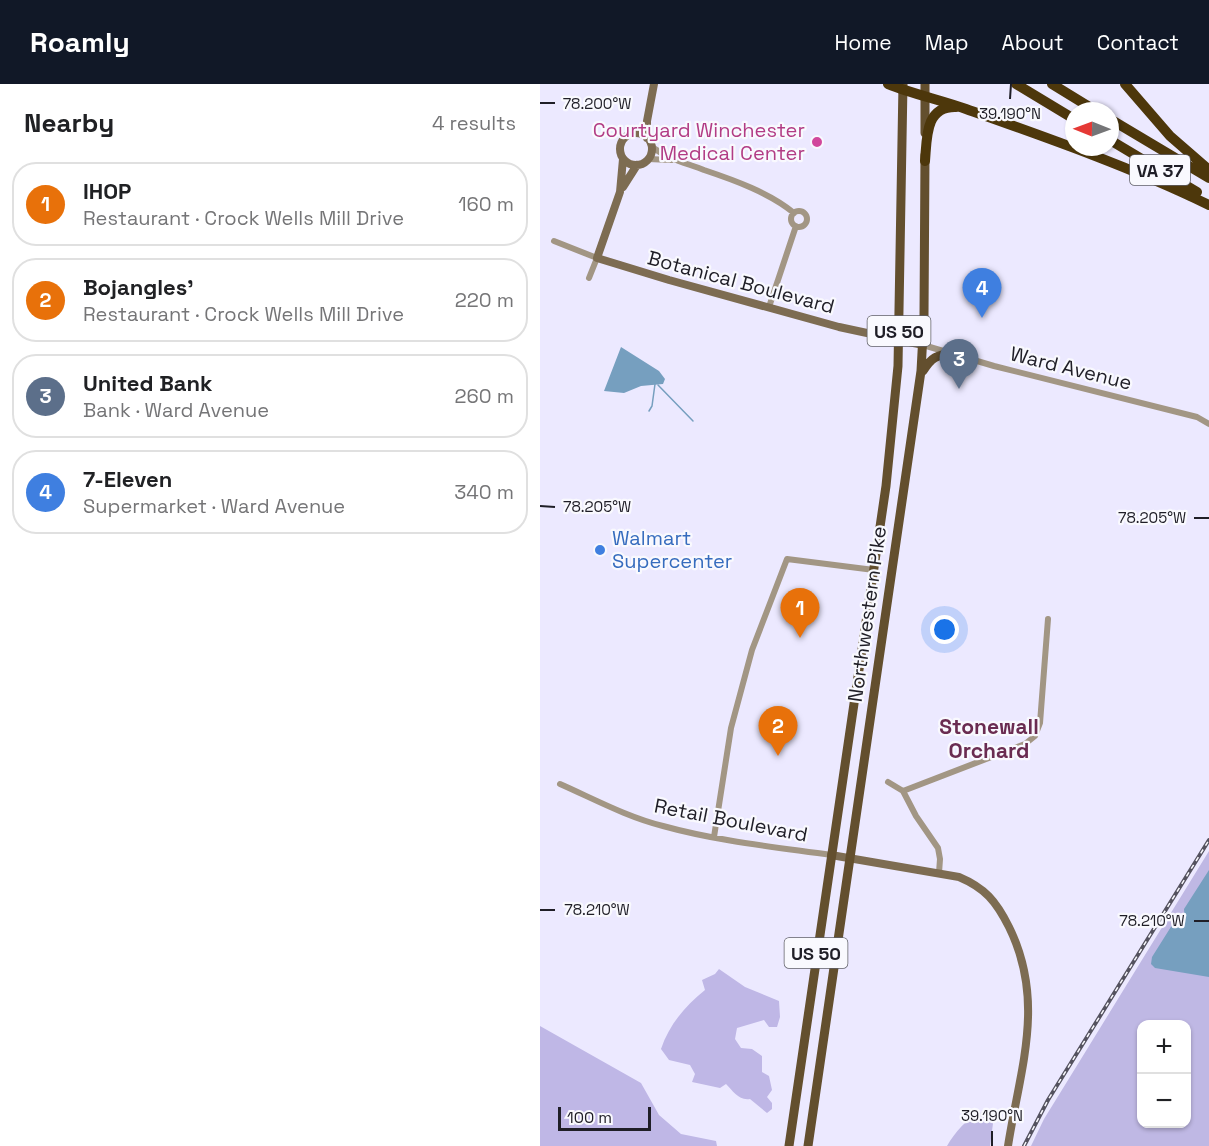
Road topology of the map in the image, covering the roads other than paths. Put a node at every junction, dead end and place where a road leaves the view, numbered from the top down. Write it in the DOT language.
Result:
graph roads {
  1 [pos="654,84"];
  2 [pos="888,84"];
  3 [pos="1016,84"];
  4 [pos="1052,84"];
  5 [pos="1125,84"];
  6 [pos="903,87"];
  7 [pos="925,89"];
  8 [pos="1081,102"];
  9 [pos="650,104"];
  10 [pos="967,109"];
  11 [pos="1065,114"];
  12 [pos="1119,124"];
  13 [pos="632,133"];
  14 [pos="647,138"];
  15 [pos="1119,145"];
  16 [pos="652,147"];
  17 [pos="623,159"];
  18 [pos="648,159"];
  19 [pos="678,161"];
  20 [pos="925,161"];
  21 [pos="637,165"];
  22 [pos="1209,170"];
  23 [pos="1209,178"];
  24 [pos="620,192"];
  25 [pos="1209,200"];
  26 [pos="1209,205"];
  27 [pos="794,213"];
  28 [pos="796,226"];
  29 [pos="554,241"];
  30 [pos="597,258"];
  31 [pos="589,278"];
  32 [pos="769,307"];
  33 [pos="899,340"];
  34 [pos="923,345"];
  35 [pos="953,354"];
  36 [pos="920,376"];
  37 [pos="1209,424"];
  38 [pos="874,570"];
  39 [pos="888,591"];
  40 [pos="1048,619"];
  41 [pos="888,782"];
  42 [pos="561,784"];
  43 [pos="903,791"];
  44 [pos="714,837"];
  45 [pos="831,855"];
  46 [pos="850,858"];
  47 [pos="939,873"];
  48 [pos="789,1146"];
  49 [pos="808,1146"];
  50 [pos="1008,1146"];
  1 -- 9 [label="street"];
  2 -- 6 [label="highway"];
  3 -- 11 [label="highway"];
  4 -- 8 [label="highway"];
  5 -- 22 [label="highway"];
  6 -- 7 [label="highway"];
  6 -- 33 [label="main road, Northwestern Pike / US 50"];
  7 -- 10 [label="highway"];
  7 -- 20 [label="main road, Northwestern Pike / US 50"];
  9 -- 13 [label="street"];
  9 -- 14 [label="street"];
  10 -- 20 [label="highway"];
  10 -- 26 [label="highway"];
  12 -- 23 [label="highway, VA 37"];
  13 -- 14 [label="street"];
  13 -- 17 [label="street"];
  14 -- 16 [label="street"];
  15 -- 25 [label="highway, VA 37"];
  16 -- 18 [label="street"];
  16 -- 19 [label="street"];
  17 -- 21 [label="street"];
  17 -- 24 [label="street"];
  18 -- 19 [label="street"];
  18 -- 21 [label="street"];
  19 -- 27 [label="street"];
  20 -- 34 [label="main road, Northwestern Pike / US 50"];
  21 -- 24 [label="street"];
  24 -- 30 [label="street"];
  27 -- 28 [label="street"];
  27 -- 28 [label="street"];
  28 -- 32 [label="street"];
  29 -- 30 [label="street, Botanical Boulevard"];
  30 -- 31 [label="street"];
  30 -- 32 [label="street, Botanical Boulevard"];
  32 -- 33 [label="street, Botanical Boulevard"];
  33 -- 34 [label="street, Botanical Boulevard"];
  33 -- 38 [label="main road, Northwestern Pike / US 50"];
  34 -- 35 [label="street, Ward Avenue"];
  34 -- 36 [label="main road, Northwestern Pike / US 50"];
  35 -- 36 [label="main road"];
  35 -- 37 [label="street, Ward Avenue"];
  36 -- 39 [label="main road, Northwestern Pike / US 50"];
  38 -- 39 [label="main road"];
  38 -- 44 [label="street"];
  38 -- 45 [label="main road, Northwestern Pike / US 50"];
  39 -- 46 [label="main road, Northwestern Pike / US 50"];
  40 -- 43 [label="street"];
  41 -- 43 [label="street"];
  42 -- 44 [label="street, Retail Boulevard"];
  43 -- 47 [label="street"];
  44 -- 45 [label="street, Retail Boulevard"];
  45 -- 46 [label="street"];
  45 -- 48 [label="main road, Northwestern Pike / US 50"];
  46 -- 47 [label="street"];
  46 -- 49 [label="main road, Northwestern Pike / US 50"];
  47 -- 50 [label="street"];
}
